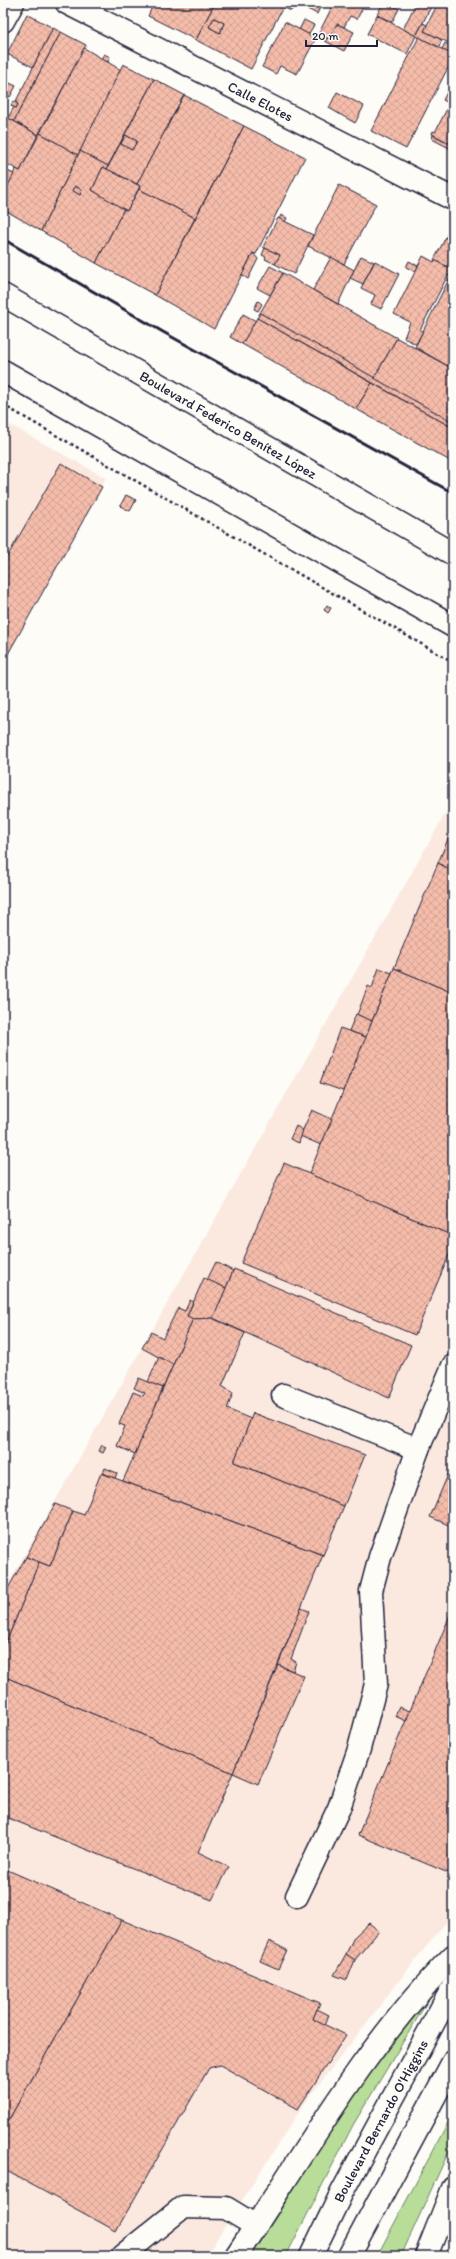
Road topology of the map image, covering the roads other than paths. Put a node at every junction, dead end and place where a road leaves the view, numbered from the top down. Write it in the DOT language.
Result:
graph roads {
  1 [pos="13,3"];
  2 [pos="67,3"];
  3 [pos="3,21"];
  4 [pos="453,199"];
  5 [pos="3,296"];
  6 [pos="3,371"];
  7 [pos="453,554"];
  8 [pos="453,626"];
  9 [pos="453,1366"];
  10 [pos="283,1395"];
  11 [pos="418,1449"];
  12 [pos="297,1896"];
  13 [pos="453,1956"];
  14 [pos="453,1987"];
  15 [pos="453,2062"];
  16 [pos="453,2188"];
  17 [pos="256,2226"];
  18 [pos="122,2256"];
  19 [pos="236,2256"];
  20 [pos="311,2256"];
  21 [pos="349,2256"];
  22 [pos="426,2256"];
  1 -- 3 [label="main road"];
  2 -- 4 [label="main road, Calle Elotes"];
  5 -- 7 [label="main road, Boulevard Federico Benítez López"];
  6 -- 8 [label="main road"];
  9 -- 11 [label="main road"];
  10 -- 11 [label="main road"];
  11 -- 12 [label="main road"];
  13 -- 17 [label="main road"];
  14 -- 20 [label="main road, Boulevard Bernardo O'Higgins"];
  15 -- 21 [label="main road"];
  16 -- 22 [label="main road"];
  17 -- 18 [label="main road"];
  17 -- 19 [label="main road"];
}
